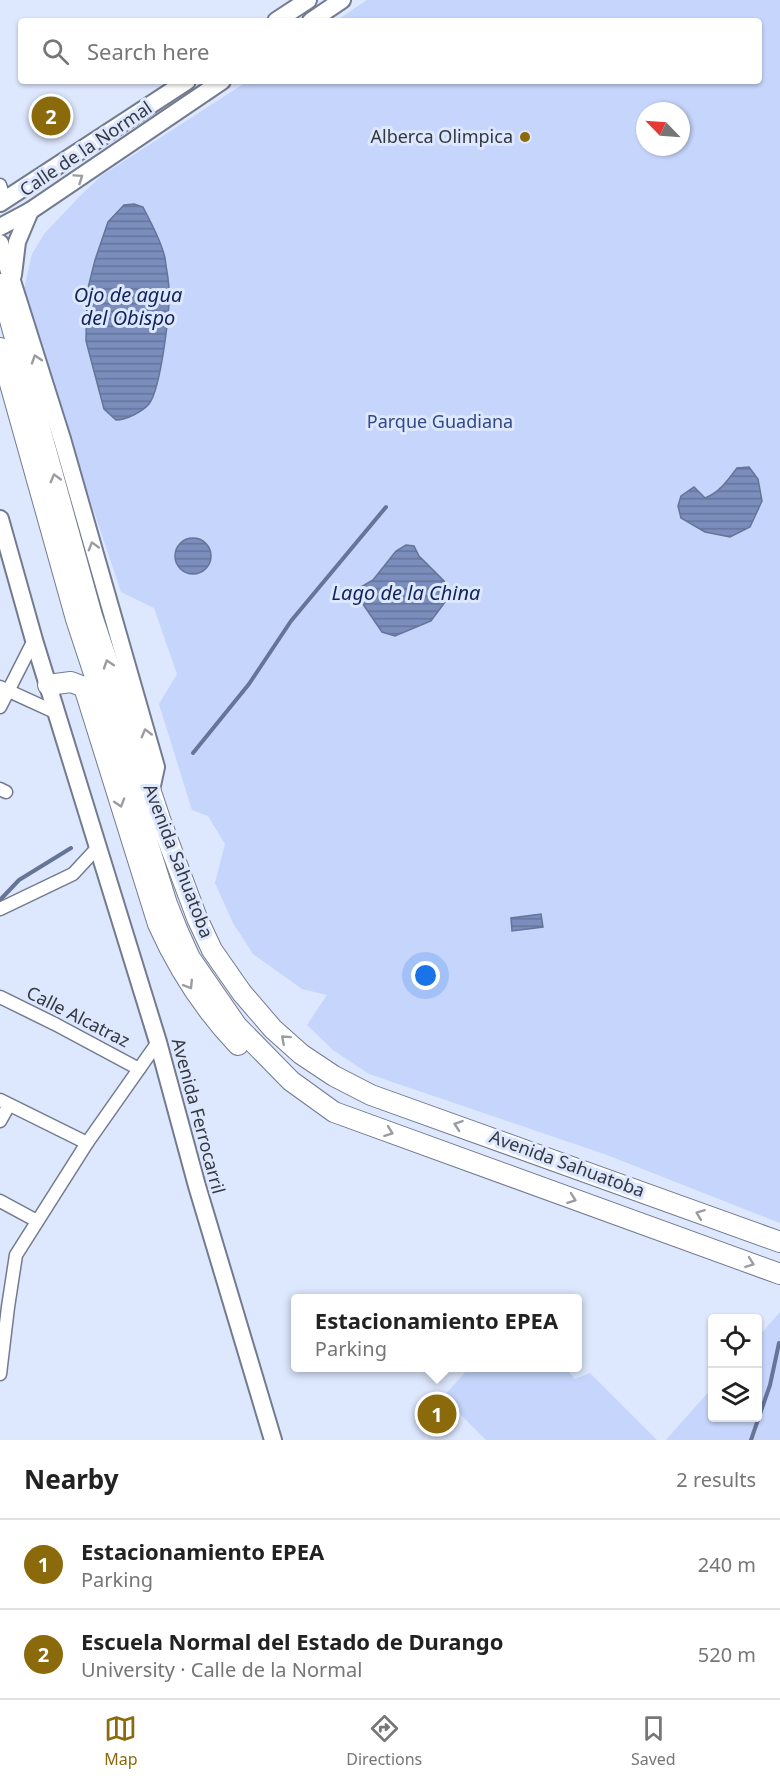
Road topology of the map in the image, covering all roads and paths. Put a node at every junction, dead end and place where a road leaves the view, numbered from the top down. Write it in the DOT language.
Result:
graph roads {
  1 [pos="308,0"];
  2 [pos="342,0"];
  3 [pos="281,18"];
  4 [pos="315,18"];
  5 [pos="182,84"];
  6 [pos="218,84"];
  7 [pos="0,184"];
  8 [pos="20,191"];
  9 [pos="3,202"];
  10 [pos="30,211"];
  11 [pos="0,227"];
  12 [pos="0,243"];
  13 [pos="6,286"];
  14 [pos="0,348"];
  15 [pos="0,519"];
  16 [pos="84,617"];
  17 [pos="34,640"];
  18 [pos="48,685"];
  19 [pos="4,689"];
  20 [pos="0,707"];
  21 [pos="57,713"];
  22 [pos="151,790"];
  23 [pos="98,847"];
  24 [pos="0,909"];
  25 [pos="0,998"];
  26 [pos="158,1042"];
  27 [pos="139,1069"];
  28 [pos="5,1102"];
  29 [pos="334,1112"];
  30 [pos="0,1120"];
  31 [pos="87,1143"];
  32 [pos="0,1201"];
  33 [pos="37,1221"];
  34 [pos="780,1242"];
  35 [pos="780,1274"];
  36 [pos="4,1305"];
  37 [pos="0,1374"];
  38 [pos="273,1440"];
  1 -- 3 [label="street"];
  2 -- 4 [label="street"];
  5 -- 8 [label="street, Calle de la Normal"];
  10 -- 6 [label="street, Calle de la Normal, one-way"];
  7 -- 9 [label="street"];
  8 -- 9 [label="street, Calle de la Normal"];
  8 -- 10 [label="street"];
  10 -- 11 [label="street, Calle de la Normal"];
  10 -- 13 [label="street"];
  12 -- 13 [label="street"];
  16 -- 13 [label="main road, Avenida Sahuatoba, one-way"];
  22 -- 13 [label="street, one-way"];
  14 -- 16 [label="main road, Avenida Sahuatoba"];
  15 -- 17 [label="street"];
  22 -- 16 [label="main road, Avenida Sahuatoba, one-way"];
  16 -- 29 [label="main road, Avenida Sahuatoba"];
  17 -- 18 [label="street"];
  17 -- 19 [label="street"];
  18 -- 21 [label="street"];
  18 -- 29 [label="main road, one-way"];
  19 -- 20 [label="street"];
  19 -- 21 [label="street"];
  21 -- 23 [label="street, Avenida Ferrocarril"];
  34 -- 22 [label="main road, Avenida Sahuatoba, one-way"];
  23 -- 24 [label="street"];
  23 -- 26 [label="street, Avenida Ferrocarril"];
  25 -- 27 [label="street, Calle Alcatraz"];
  26 -- 27 [label="street"];
  26 -- 38 [label="street, Avenida Ferrocarril"];
  27 -- 31 [label="street"];
  28 -- 30 [label="street"];
  28 -- 31 [label="street"];
  29 -- 35 [label="main road, Avenida Sahuatoba, one-way"];
  31 -- 33 [label="street"];
  32 -- 33 [label="street"];
  33 -- 36 [label="street"];
  36 -- 37 [label="street"];
}
